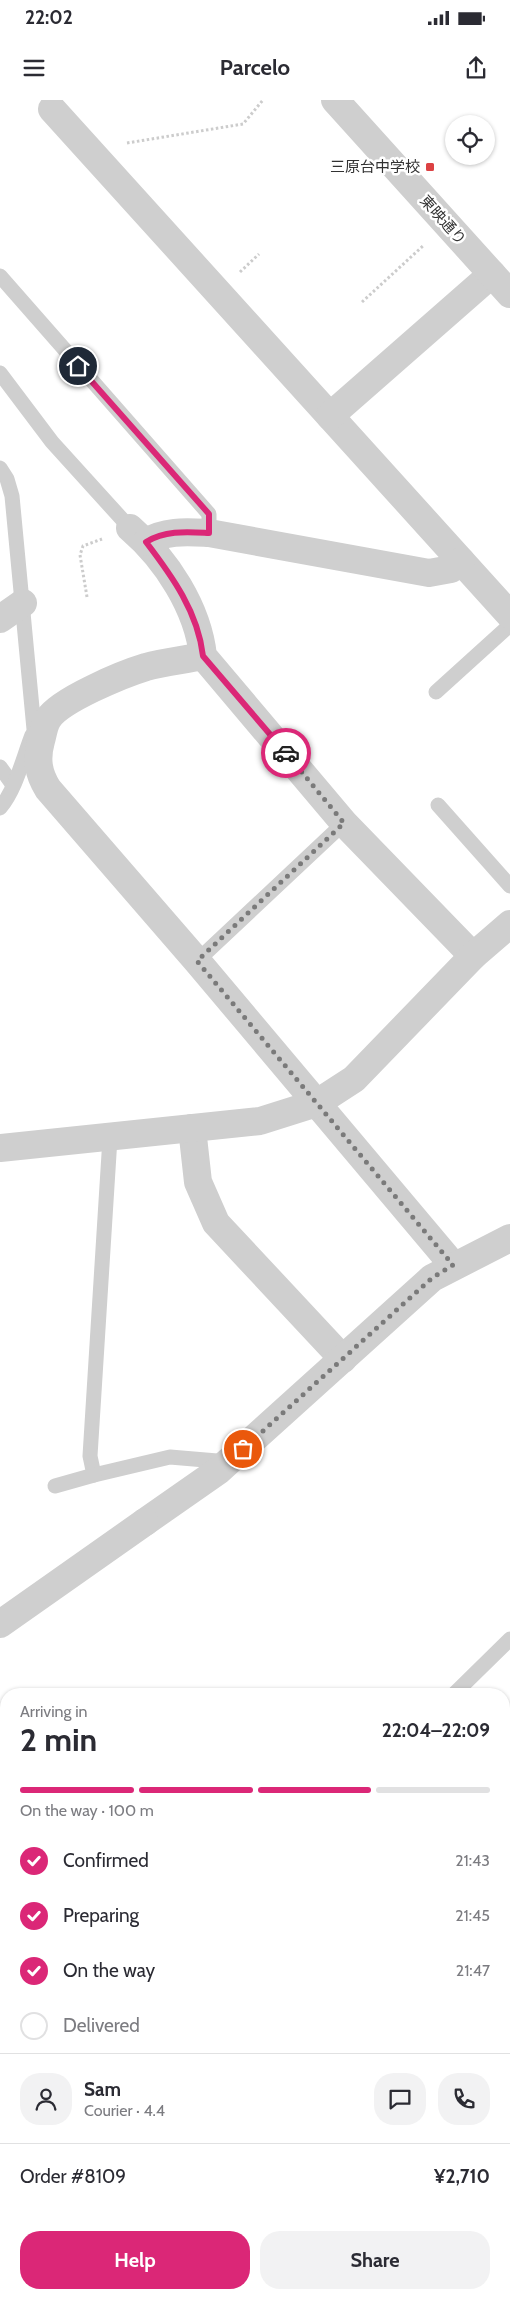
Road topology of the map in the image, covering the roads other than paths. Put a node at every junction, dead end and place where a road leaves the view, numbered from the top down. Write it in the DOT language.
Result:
graph roads {
  1 [pos="335,100"];
  2 [pos="52,109"];
  3 [pos="492,274"];
  4 [pos="0,276"];
  5 [pos="510,294"];
  6 [pos="0,372"];
  7 [pos="330,416"];
  8 [pos="0,468"];
  9 [pos="209,533"];
  10 [pos="138,535"];
  11 [pos="462,561"];
  12 [pos="23,603"];
  13 [pos="510,614"];
  14 [pos="0,619"];
  15 [pos="510,625"];
  16 [pos="203,656"];
  17 [pos="436,692"];
  18 [pos="39,730"];
  19 [pos="0,767"];
  20 [pos="13,785"];
  21 [pos="438,805"];
  22 [pos="0,808"];
  23 [pos="344,823"];
  24 [pos="510,886"];
  25 [pos="510,924"];
  26 [pos="473,956"];
  27 [pos="197,961"];
  28 [pos="317,1103"];
  29 [pos="192,1128"];
  30 [pos="110,1138"];
  31 [pos="0,1148"];
  32 [pos="510,1238"];
  33 [pos="453,1265"];
  34 [pos="343,1359"];
  35 [pos="229,1462"];
  36 [pos="94,1475"];
  37 [pos="55,1486"];
  38 [pos="0,1624"];
  39 [pos="510,1639"];
  40 [pos="460,1688"];
  1 -- 3 [label="street, 東映通り"];
  2 -- 7 [label="street"];
  3 -- 5 [label="street, 東映通り"];
  3 -- 7 [label="street"];
  4 -- 9 [label="lane"];
  6 -- 10 [label="lane"];
  7 -- 11 [label="street"];
  8 -- 12 [label="lane"];
  9 -- 10 [label="street"];
  9 -- 11 [label="street"];
  10 -- 16 [label="street"];
  11 -- 13 [label="street"];
  12 -- 14 [label="street"];
  12 -- 18 [label="lane"];
  15 -- 17 [label="lane"];
  16 -- 18 [label="street"];
  16 -- 23 [label="street"];
  18 -- 20 [label="lane"];
  18 -- 27 [label="street"];
  19 -- 20 [label="lane"];
  20 -- 22 [label="lane"];
  21 -- 24 [label="lane"];
  23 -- 26 [label="street"];
  23 -- 27 [label="lane"];
  25 -- 26 [label="street"];
  26 -- 28 [label="street"];
  27 -- 28 [label="street"];
  28 -- 29 [label="street"];
  28 -- 33 [label="street"];
  29 -- 30 [label="street"];
  29 -- 34 [label="street"];
  30 -- 31 [label="street"];
  30 -- 36 [label="lane"];
  32 -- 33 [label="street"];
  33 -- 34 [label="street"];
  34 -- 35 [label="street"];
  35 -- 36 [label="lane"];
  35 -- 38 [label="street"];
  36 -- 37 [label="lane"];
  39 -- 40 [label="lane"];
}
